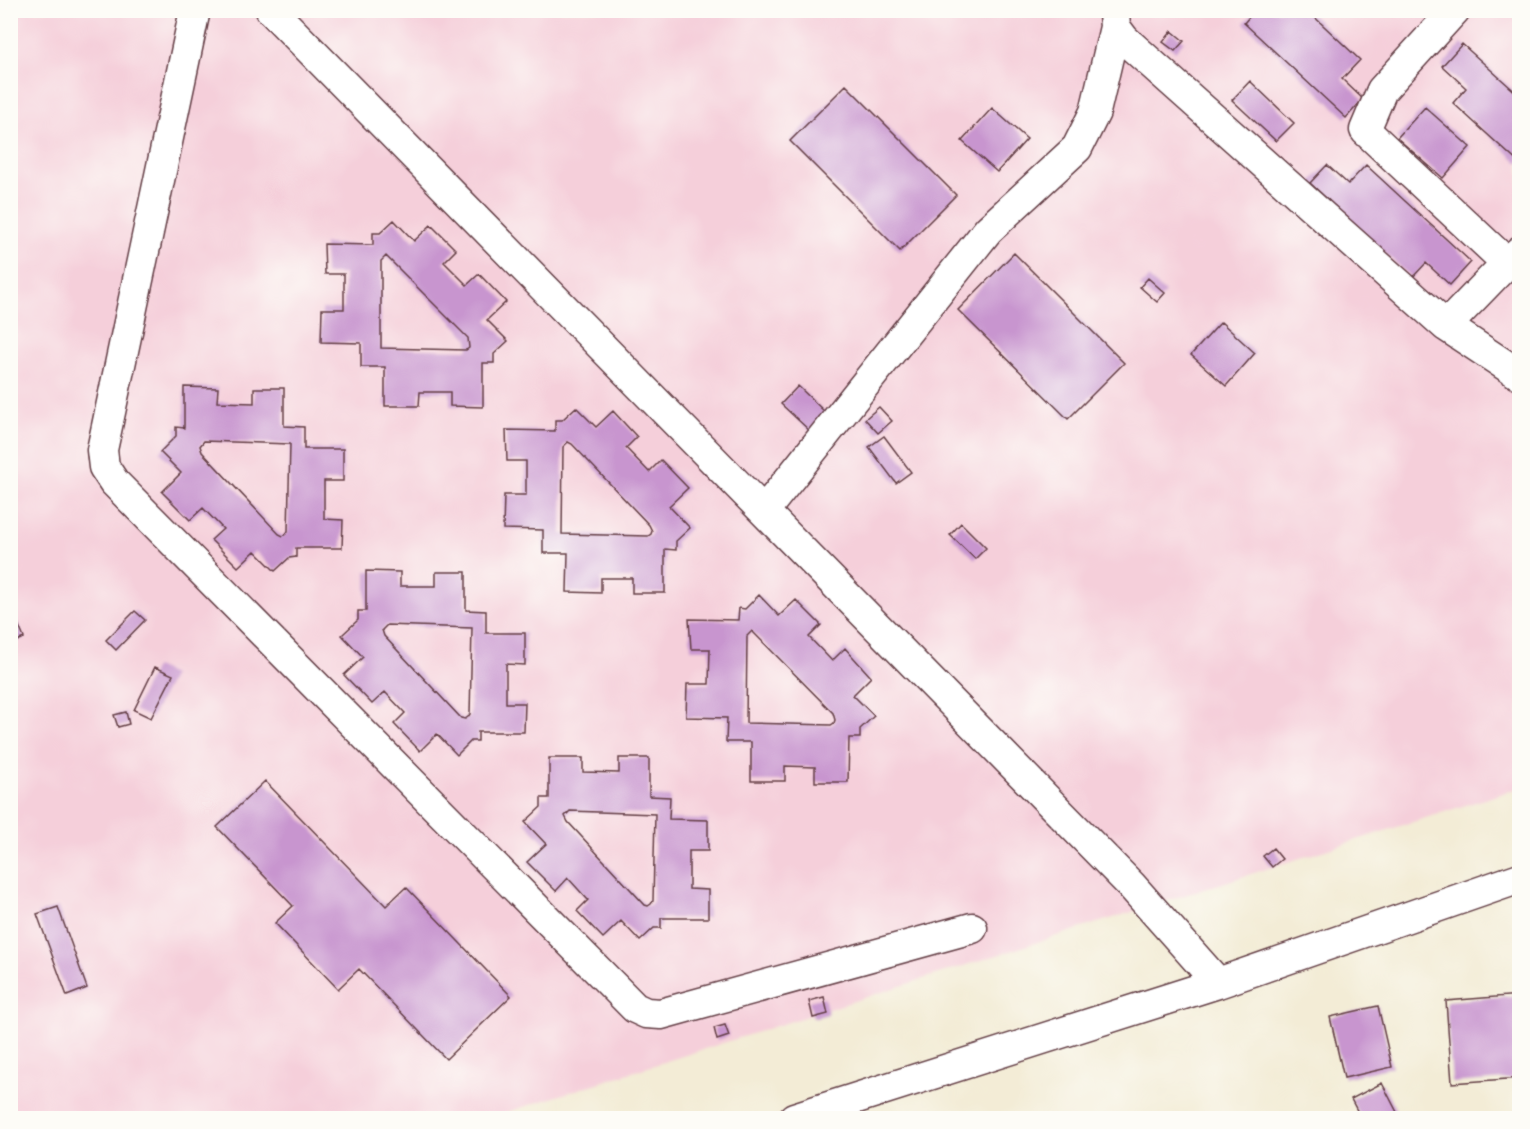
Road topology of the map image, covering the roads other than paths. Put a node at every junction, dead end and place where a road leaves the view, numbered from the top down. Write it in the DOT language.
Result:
graph roads {
  1 [pos="195,10"];
  2 [pos="271,10"];
  3 [pos="1455,10"];
  4 [pos="1115,19"];
  5 [pos="1513,257"];
  6 [pos="1446,326"];
  7 [pos="1520,375"];
  8 [pos="764,511"];
  9 [pos="1520,878"];
  10 [pos="972,928"];
  11 [pos="1218,983"];
  12 [pos="794,1119"];
  1 -- 10 [label="street"];
  2 -- 8 [label="street"];
  3 -- 5 [label="street"];
  4 -- 6 [label="street"];
  4 -- 8 [label="street"];
  5 -- 6 [label="street"];
  6 -- 7 [label="street"];
  8 -- 11 [label="street"];
  9 -- 11 [label="street"];
  11 -- 12 [label="street"];
}
